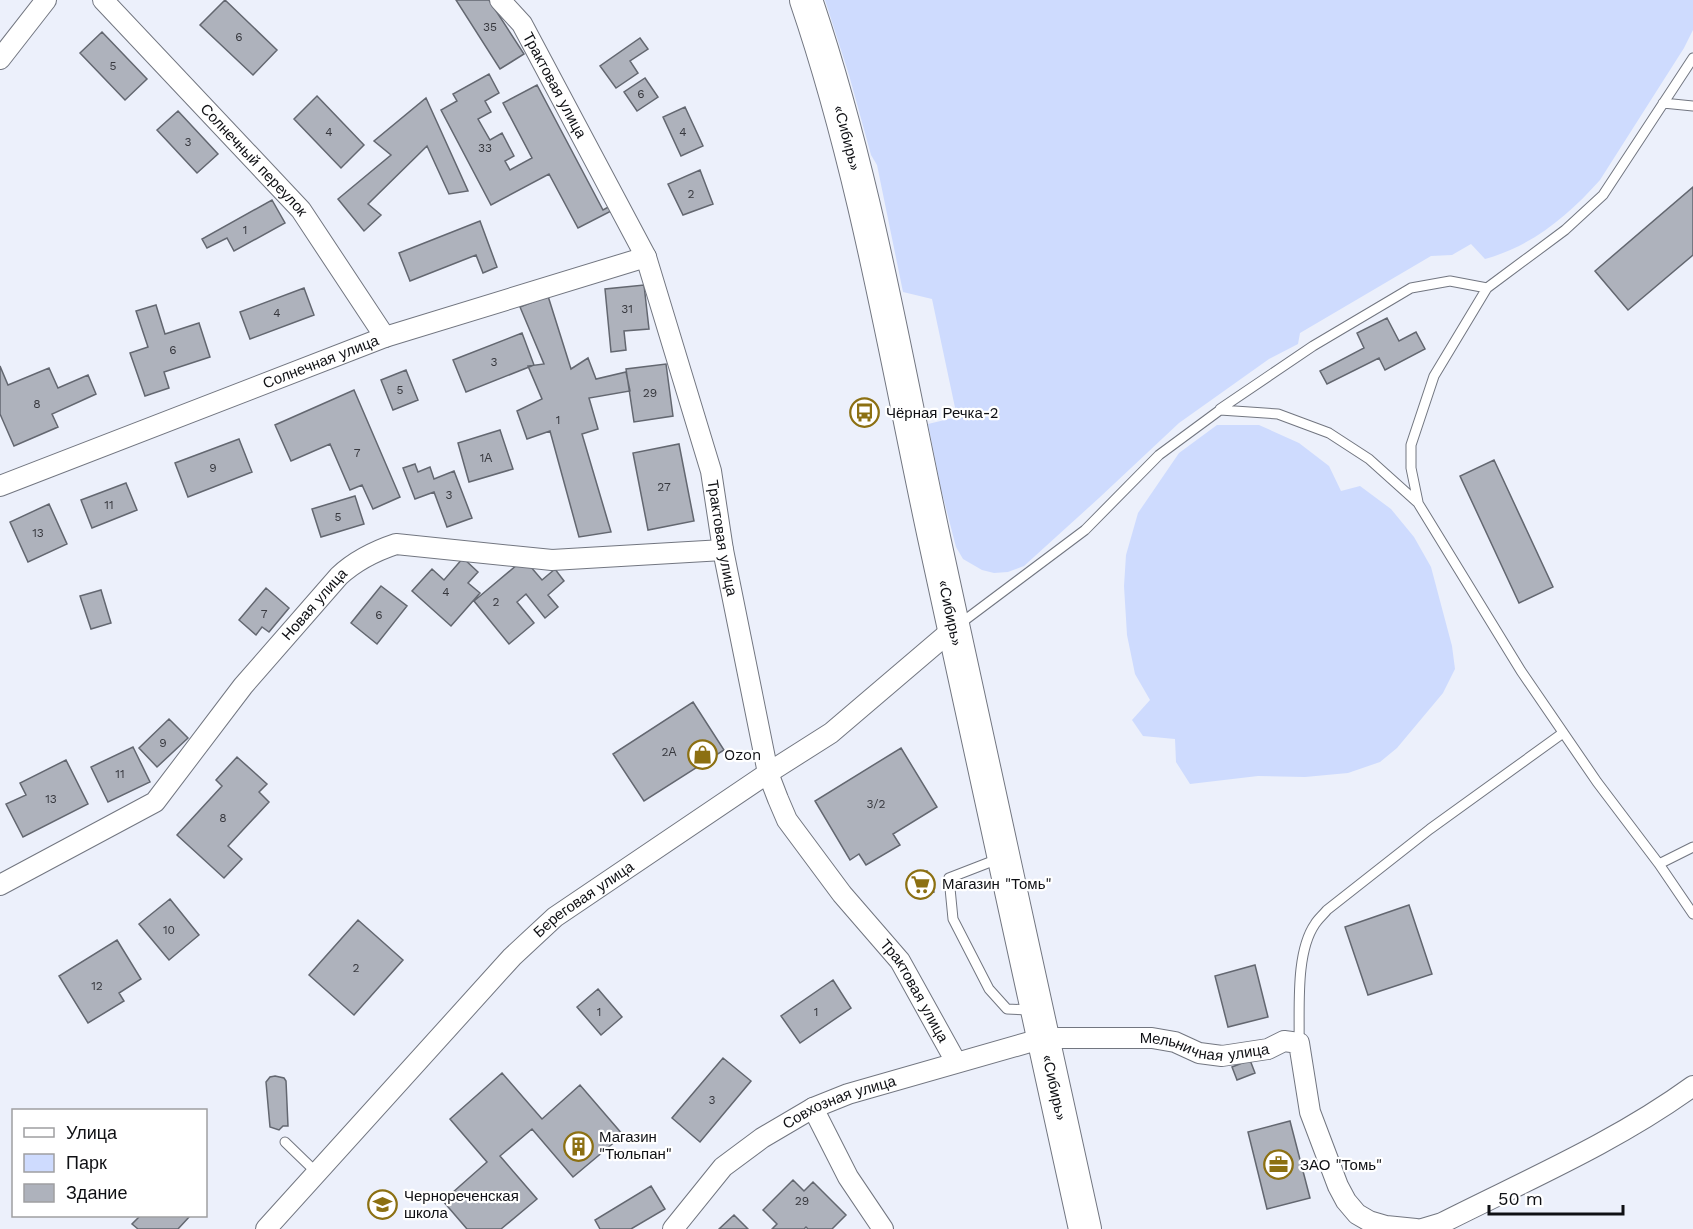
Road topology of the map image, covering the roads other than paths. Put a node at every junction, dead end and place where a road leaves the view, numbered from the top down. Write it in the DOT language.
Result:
graph roads {
  1 [pos="46,0"];
  2 [pos="103,0"];
  3 [pos="500,0"];
  4 [pos="806,0"];
  5 [pos="1693,58"];
  6 [pos="0,59"];
  7 [pos="1663,103"];
  8 [pos="1693,106"];
  9 [pos="646,257"];
  10 [pos="1487,288"];
  11 [pos="385,337"];
  12 [pos="1220,410"];
  13 [pos="0,486"];
  14 [pos="1418,503"];
  15 [pos="723,550"];
  16 [pos="953,629"];
  17 [pos="1563,733"];
  18 [pos="768,773"];
  19 [pos="1693,847"];
  20 [pos="1003,857"];
  21 [pos="1659,864"];
  22 [pos="0,885"];
  23 [pos="1693,914"];
  24 [pos="1041,1024"];
  25 [pos="1299,1043"];
  26 [pos="956,1062"];
  27 [pos="1693,1086"];
  28 [pos="813,1108"];
  29 [pos="285,1142"];
  30 [pos="317,1173"];
  31 [pos="1450,1224"];
  32 [pos="1365,1225"];
  33 [pos="266,1229"];
  34 [pos="674,1229"];
  35 [pos="883,1229"];
  36 [pos="1084,1229"];
  37 [pos="1416,1229"];
  38 [pos="1422,1229"];
  1 -- 6 [label="street"];
  2 -- 11 [label="street, Солнечный переулок"];
  3 -- 9 [label="street, Трактовая улица"];
  4 -- 16 [label="highway, «Сибирь»"];
  5 -- 7 [label="lane"];
  7 -- 8 [label="lane"];
  7 -- 10 [label="lane"];
  9 -- 11 [label="street, Солнечная улица"];
  9 -- 15 [label="street, Трактовая улица"];
  10 -- 12 [label="lane"];
  10 -- 14 [label="lane"];
  11 -- 13 [label="street, Солнечная улица"];
  12 -- 14 [label="lane"];
  12 -- 16 [label="lane"];
  14 -- 17 [label="lane"];
  15 -- 18 [label="street, Трактовая улица"];
  15 -- 22 [label="street, Новая улица"];
  16 -- 18 [label="street, Береговая улица"];
  16 -- 20 [label="highway, «Сибирь»"];
  17 -- 21 [label="lane"];
  17 -- 25 [label="lane"];
  18 -- 26 [label="street, Трактовая улица"];
  18 -- 30 [label="street, Береговая улица"];
  19 -- 21 [label="lane"];
  20 -- 24 [label="highway, «Сибирь»"];
  20 -- 24 [label="lane"];
  21 -- 23 [label="lane"];
  24 -- 25 [label="street, Мельничная улица"];
  24 -- 26 [label="street, Совхозная улица"];
  24 -- 36 [label="highway, «Сибирь»"];
  25 -- 32 [label="street"];
  26 -- 28 [label="street, Совхозная улица"];
  27 -- 31 [label="street"];
  28 -- 34 [label="street, Совхозная улица"];
  28 -- 35 [label="street"];
  29 -- 30 [label="lane"];
  30 -- 33 [label="street, Береговая улица"];
  31 -- 38 [label="street"];
  32 -- 37 [label="street"];
}
